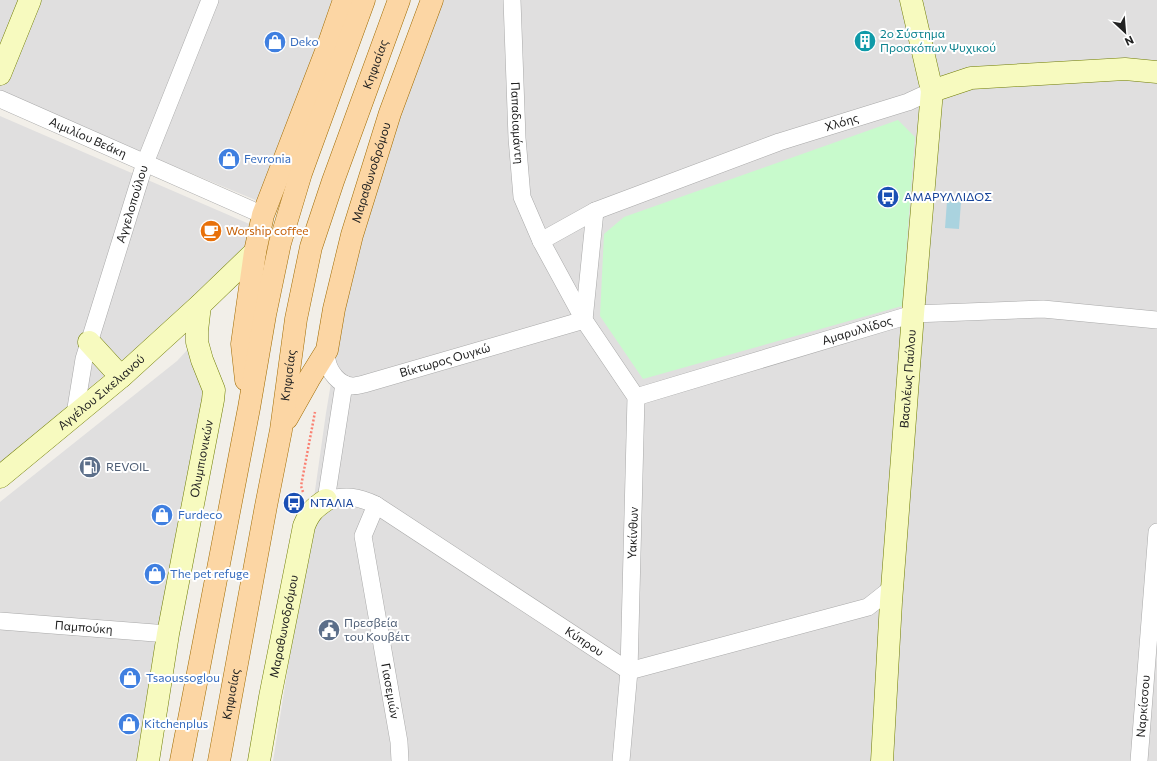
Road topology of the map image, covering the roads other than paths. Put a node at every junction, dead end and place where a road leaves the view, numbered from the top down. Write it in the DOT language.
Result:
graph roads {
  1 [pos="30,0"];
  2 [pos="210,0"];
  3 [pos="344,0"];
  4 [pos="364,0"];
  5 [pos="399,0"];
  6 [pos="432,0"];
  7 [pos="512,0"];
  8 [pos="911,0"];
  9 [pos="1157,72"];
  10 [pos="0,74"];
  11 [pos="932,91"];
  12 [pos="0,99"];
  13 [pos="145,163"];
  14 [pos="595,211"];
  15 [pos="264,215"];
  16 [pos="541,242"];
  17 [pos="255,252"];
  18 [pos="200,305"];
  19 [pos="913,314"];
  20 [pos="584,320"];
  21 [pos="1157,320"];
  22 [pos="89,342"];
  23 [pos="327,350"];
  24 [pos="121,376"];
  25 [pos="344,384"];
  26 [pos="636,397"];
  27 [pos="249,408"];
  28 [pos="75,414"];
  29 [pos="281,430"];
  30 [pos="0,477"];
  31 [pos="326,500"];
  32 [pos="376,504"];
  33 [pos="1157,532"];
  34 [pos="892,588"];
  35 [pos="868,607"];
  36 [pos="0,621"];
  37 [pos="890,621"];
  38 [pos="168,634"];
  39 [pos="629,671"];
  40 [pos="148,761"];
  41 [pos="181,761"];
  42 [pos="219,761"];
  43 [pos="259,761"];
  44 [pos="400,761"];
  45 [pos="622,761"];
  46 [pos="882,761"];
  47 [pos="1139,761"];
  1 -- 10 [label="street"];
  2 -- 13 [label="street, Αγγελοπούλου"];
  3 -- 15 [label="main road"];
  4 -- 27 [label="main road"];
  5 -- 29 [label="main road, Κηφισίας"];
  6 -- 23 [label="main road, Μαραθωνοδρόμου"];
  7 -- 16 [label="street, Παπαδιαμάντη"];
  8 -- 11 [label="street, Βασιλέως Παύλου"];
  9 -- 11 [label="street, Χλόης"];
  11 -- 14 [label="street, Χλόης"];
  11 -- 19 [label="street, Βασιλέως Παύλου"];
  12 -- 13 [label="street, Αιμιλίου Βεάκη"];
  13 -- 15 [label="street, Αιμιλίου Βεάκη"];
  13 -- 22 [label="street, Αγγελοπούλου"];
  14 -- 16 [label="street, Χλόης"];
  14 -- 20 [label="street"];
  15 -- 17 [label="main road"];
  16 -- 20 [label="street"];
  17 -- 18 [label="street"];
  17 -- 27 [label="main road"];
  18 -- 24 [label="street, Αγγέλου Σικελιανού"];
  18 -- 38 [label="street, Ολυμπιονικών"];
  19 -- 21 [label="street, Αμαρυλλίδος"];
  19 -- 26 [label="street, Αμαρυλλίδος"];
  19 -- 34 [label="street, Βασιλέως Παύλου"];
  20 -- 25 [label="street, Βίκτωρος Ουγκώ"];
  20 -- 26 [label="street"];
  22 -- 24 [label="street"];
  22 -- 28 [label="street, Αγγελοπούλου"];
  23 -- 25 [label="street"];
  23 -- 29 [label="main road"];
  24 -- 28 [label="street, Αγγέλου Σικελιανού"];
  25 -- 31 [label="street"];
  26 -- 39 [label="street, Υακίνθων"];
  27 -- 41 [label="main road"];
  28 -- 30 [label="street, Αγγέλου Σικελιανού"];
  29 -- 42 [label="main road, Κηφισίας"];
  31 -- 32 [label="street, Κύπρου"];
  31 -- 43 [label="street, Μαραθωνοδρόμου"];
  32 -- 39 [label="street, Κύπρου"];
  32 -- 44 [label="street, Γιασεμιών"];
  33 -- 47 [label="street, Ναρκίσσου"];
  34 -- 35 [label="street"];
  34 -- 37 [label="street, Βασιλέως Παύλου"];
  35 -- 37 [label="street"];
  35 -- 39 [label="street"];
  36 -- 38 [label="street, Παμπούκη"];
  37 -- 46 [label="street, Βασιλέως Παύλου"];
  38 -- 40 [label="street, Ολυμπιονικών"];
  39 -- 45 [label="street, Υακίνθων"];
}
